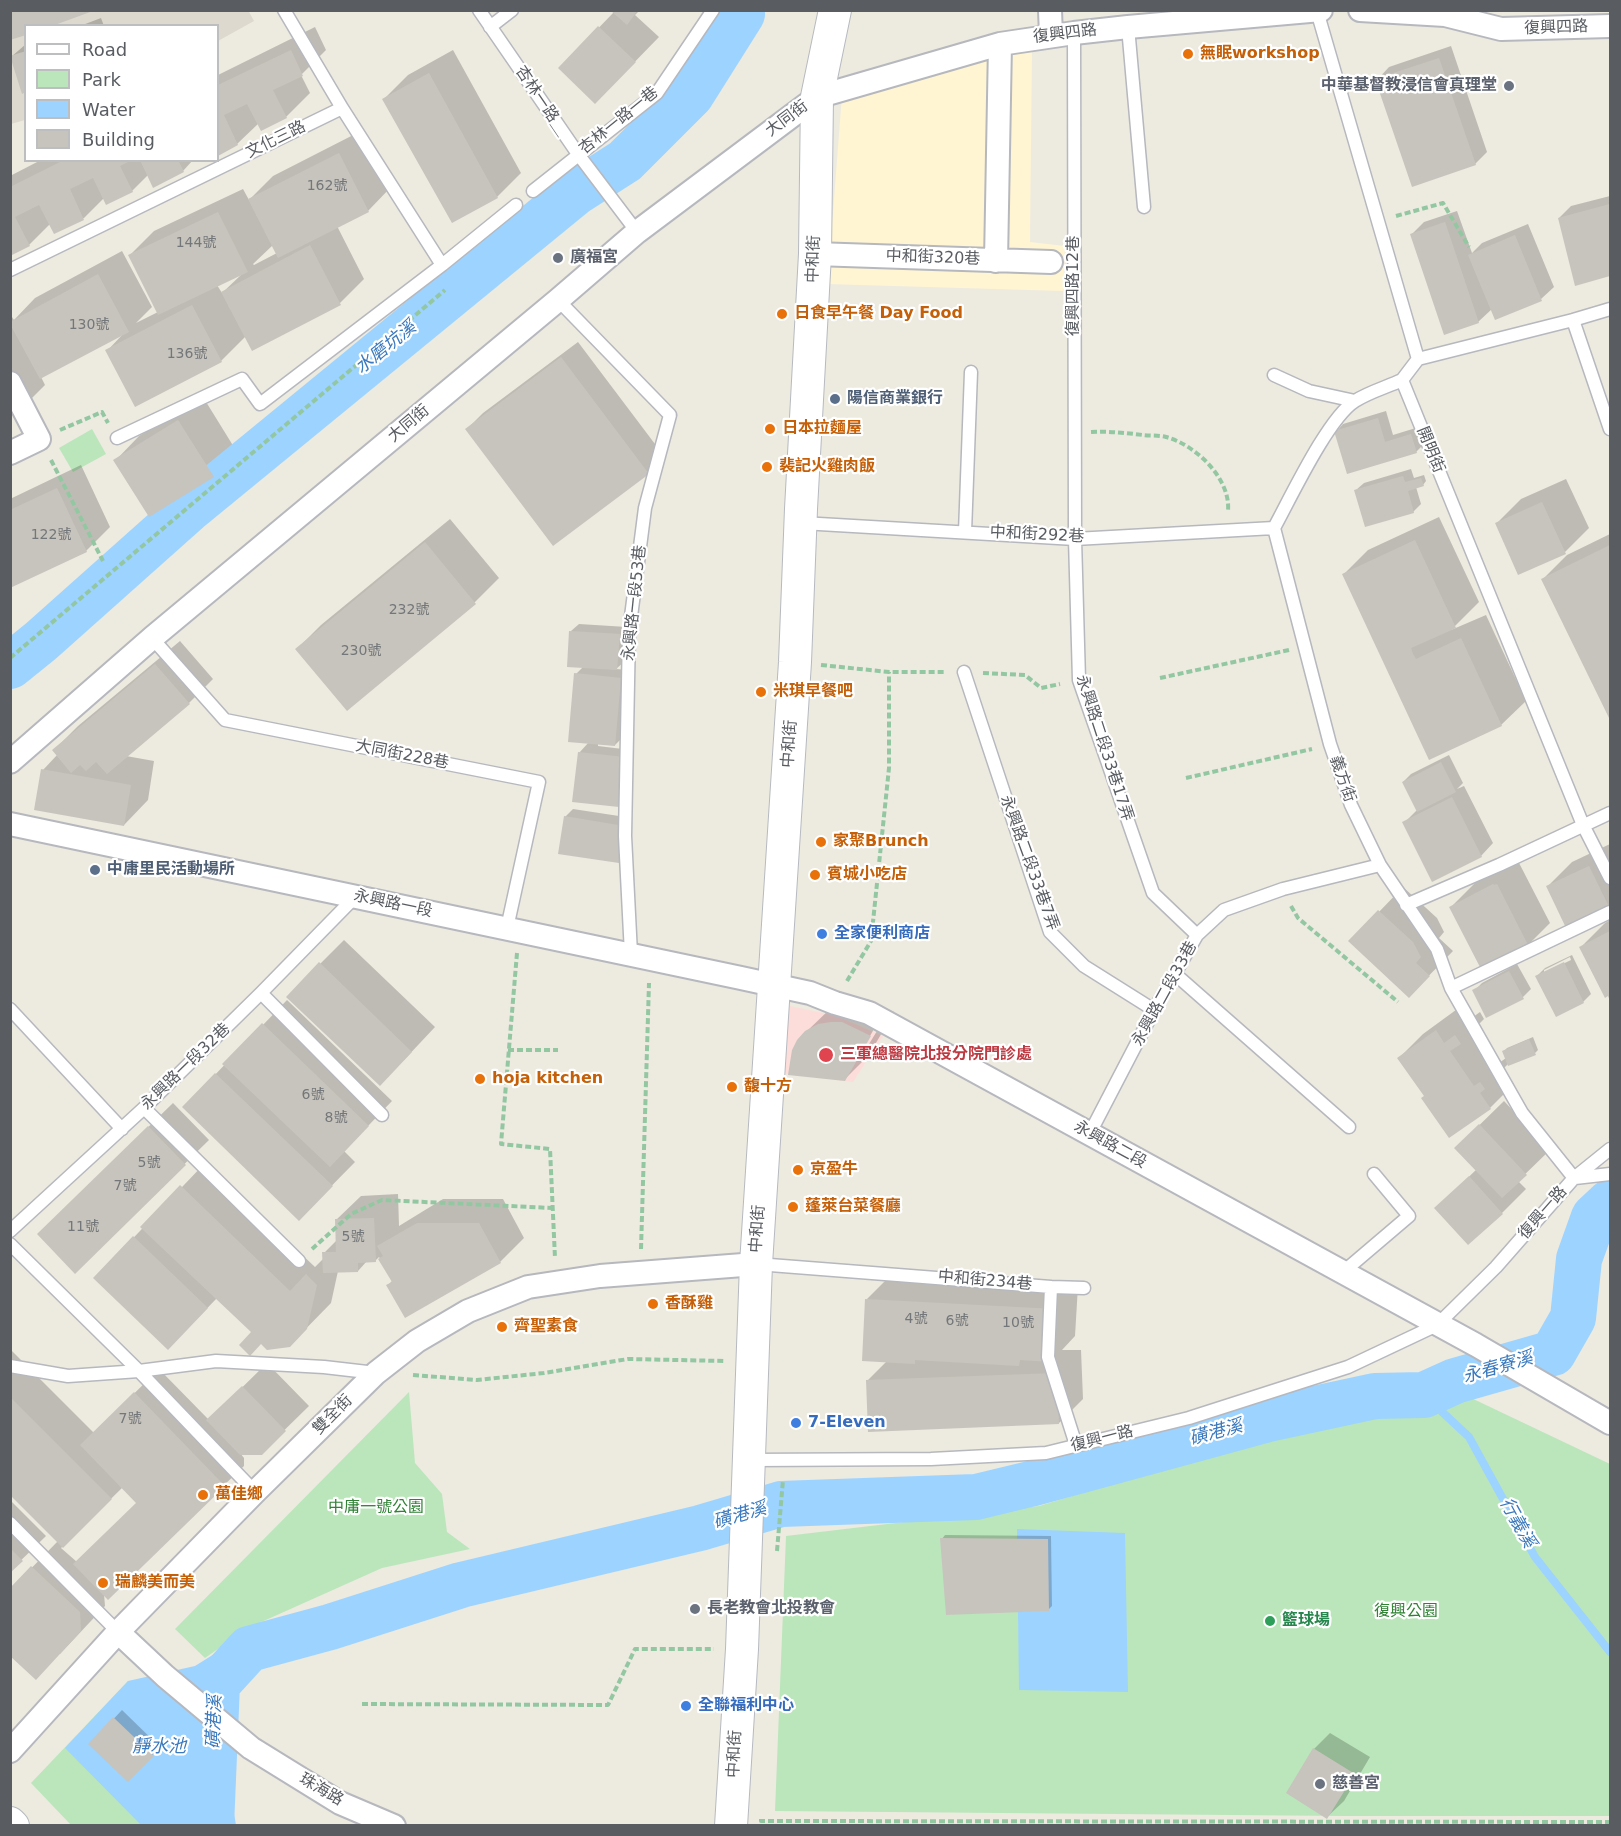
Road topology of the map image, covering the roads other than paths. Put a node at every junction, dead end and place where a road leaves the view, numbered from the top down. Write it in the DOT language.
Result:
graph roads {
  1 [pos="284,10"];
  2 [pos="479,10"];
  3 [pos="512,10"];
  4 [pos="714,10"];
  5 [pos="835,10"];
  6 [pos="1050,10"];
  7 [pos="1360,10"];
  8 [pos="1319,11"];
  9 [pos="1257,13"];
  10 [pos="1611,26"];
  11 [pos="490,27"];
  12 [pos="1128,27"];
  13 [pos="1074,33"];
  14 [pos="1051,36"];
  15 [pos="1000,44"];
  16 [pos="817,97"];
  17 [pos="342,108"];
  18 [pos="578,154"];
  19 [pos="533,192"];
  20 [pos="516,205"];
  21 [pos="1144,207"];
  22 [pos="637,232"];
  23 [pos="815,254"];
  24 [pos="996,261"];
  25 [pos="1051,262"];
  26 [pos="442,266"];
  27 [pos="10,270"];
  28 [pos="558,300"];
  29 [pos="1611,309"];
  30 [pos="1573,320"];
  31 [pos="1418,359"];
  32 [pos="971,372"];
  33 [pos="1274,375"];
  34 [pos="1402,380"];
  35 [pos="10,383"];
  36 [pos="1355,401"];
  37 [pos="1611,429"];
  38 [pos="117,438"];
  39 [pos="10,453"];
  40 [pos="800,523"];
  41 [pos="1274,528"];
  42 [pos="965,531"];
  43 [pos="1075,539"];
  44 [pos="153,638"];
  45 [pos="964,672"];
  46 [pos="10,762"];
  47 [pos="1611,813"];
  48 [pos="10,824"];
  49 [pos="1583,825"];
  50 [pos="1380,865"];
  51 [pos="1611,878"];
  52 [pos="356,896"];
  53 [pos="1406,905"];
  54 [pos="1611,912"];
  55 [pos="513,929"];
  56 [pos="1197,935"];
  57 [pos="640,956"];
  58 [pos="1175,974"];
  59 [pos="775,985"];
  60 [pos="1451,988"];
  61 [pos="261,993"];
  62 [pos="10,1009"];
  63 [pos="1154,1010"];
  64 [pos="144,1108"];
  65 [pos="381,1115"];
  66 [pos="1349,1127"];
  67 [pos="122,1129"];
  68 [pos="1090,1133"];
  69 [pos="1611,1149"];
  70 [pos="1374,1174"];
  71 [pos="1611,1174"];
  72 [pos="1574,1178"];
  73 [pos="10,1232"];
  74 [pos="10,1244"];
  75 [pos="299,1261"];
  76 [pos="756,1264"];
  77 [pos="1342,1273"];
  78 [pos="1051,1287"];
  79 [pos="1084,1288"];
  80 [pos="1437,1325"];
  81 [pos="10,1366"];
  82 [pos="139,1371"];
  83 [pos="376,1373"];
  84 [pos="1611,1422"];
  85 [pos="1076,1445"];
  86 [pos="748,1470"];
  87 [pos="255,1492"];
  88 [pos="10,1523"];
  89 [pos="118,1632"];
  90 [pos="10,1751"];
  91 [pos="393,1826"];
  92 [pos="731,1826"];
  1 -- 17 [label="lane"];
  2 -- 11 [label="lane, 杏林一路＿"];
  3 -- 11 [label="lane"];
  4 -- 18 [label="lane, 杏林一路一巷"];
  5 -- 16 [label="street, 中和街"];
  6 -- 14 [label="street"];
  7 -- 10 [label="street, 復興四路"];
  8 -- 9 [label="street, 復興四路"];
  8 -- 31 [label="lane"];
  9 -- 12 [label="street, 復興四路"];
  11 -- 18 [label="lane, 杏林一路＿"];
  12 -- 13 [label="street, 復興四路"];
  12 -- 21 [label="lane"];
  13 -- 14 [label="street, 復興四路"];
  13 -- 43 [label="lane, 復興四路12巷"];
  14 -- 15 [label="street, 復興四路"];
  15 -- 16 [label="street, 復興四路"];
  15 -- 24 [label="street"];
  16 -- 22 [label="street, 大同街"];
  16 -- 23 [label="street, 中和街"];
  17 -- 26 [label="lane"];
  17 -- 27 [label="lane, 文化三路"];
  18 -- 19 [label="lane, 杏林一路一巷"];
  18 -- 22 [label="lane, 杏林一路＿"];
  20 -- 26 [label="lane"];
  22 -- 28 [label="street, 大同街"];
  23 -- 24 [label="street, 中和街320巷"];
  23 -- 40 [label="street, 中和街"];
  24 -- 25 [label="street, 中和街320巷"];
  26 -- 38 [label="lane"];
  28 -- 44 [label="street, 大同街"];
  28 -- 57 [label="lane, 永興路一段53巷"];
  29 -- 30 [label="lane"];
  30 -- 31 [label="lane"];
  30 -- 37 [label="lane"];
  31 -- 34 [label="lane"];
  32 -- 42 [label="lane"];
  33 -- 36 [label="lane"];
  34 -- 36 [label="lane"];
  34 -- 49 [label="lane, 開明街"];
  35 -- 39 [label="street"];
  36 -- 41 [label="lane"];
  40 -- 42 [label="lane, 中和街292巷"];
  40 -- 59 [label="street, 中和街"];
  41 -- 43 [label="lane, 中和街292巷"];
  41 -- 50 [label="lane, 義方街"];
  42 -- 43 [label="lane, 中和街292巷"];
  43 -- 56 [label="lane, 永興路二段33巷17弄"];
  44 -- 46 [label="street, 大同街"];
  44 -- 55 [label="lane, 大同街228巷"];
  45 -- 63 [label="lane, 永興路二段33巷7弄"];
  47 -- 49 [label="lane"];
  48 -- 52 [label="street, 永興路一段"];
  49 -- 51 [label="lane, 開明街"];
  49 -- 53 [label="lane"];
  50 -- 53 [label="lane, 義方街"];
  50 -- 56 [label="lane, 永興路二段33巷"];
  52 -- 55 [label="street, 永興路一段"];
  52 -- 61 [label="lane, 永興路一段32巷"];
  53 -- 60 [label="lane, 義方街"];
  54 -- 60 [label="lane"];
  55 -- 57 [label="street, 永興路一段"];
  56 -- 58 [label="lane, 永興路二段33巷"];
  57 -- 59 [label="street, 永興路一段"];
  58 -- 63 [label="lane, 永興路二段33巷"];
  58 -- 66 [label="lane"];
  59 -- 68 [label="street, 永興路二段"];
  59 -- 76 [label="street, 中和街"];
  60 -- 72 [label="lane, 義方街"];
  61 -- 64 [label="lane, 永興路一段32巷"];
  61 -- 65 [label="lane"];
  62 -- 67 [label="lane"];
  63 -- 68 [label="lane, 永興路二段33巷"];
  64 -- 67 [label="lane, 永興路一段32巷"];
  64 -- 75 [label="lane"];
  67 -- 73 [label="lane, 永興路一段32巷"];
  68 -- 77 [label="street, 永興路二段"];
  69 -- 72 [label="lane, 復興一路"];
  70 -- 77 [label="lane"];
  71 -- 72 [label="lane"];
  72 -- 80 [label="lane, 復興一路"];
  74 -- 82 [label="lane"];
  76 -- 78 [label="lane, 中和街234巷"];
  76 -- 83 [label="street, 雙全街"];
  76 -- 86 [label="street, 中和街"];
  77 -- 80 [label="street, 永興路二段"];
  78 -- 79 [label="lane"];
  78 -- 85 [label="lane, 中和街234巷"];
  80 -- 84 [label="street"];
  80 -- 85 [label="lane, 復興一路"];
  81 -- 82 [label="lane"];
  82 -- 83 [label="lane"];
  82 -- 87 [label="lane"];
  83 -- 87 [label="street, 雙全街"];
  85 -- 86 [label="lane, 復興一路"];
  86 -- 92 [label="street, 中和街"];
  87 -- 89 [label="street, 雙全街"];
  88 -- 89 [label="lane"];
  89 -- 90 [label="street, 雙全街"];
  89 -- 91 [label="street, 珠海路"];
}
